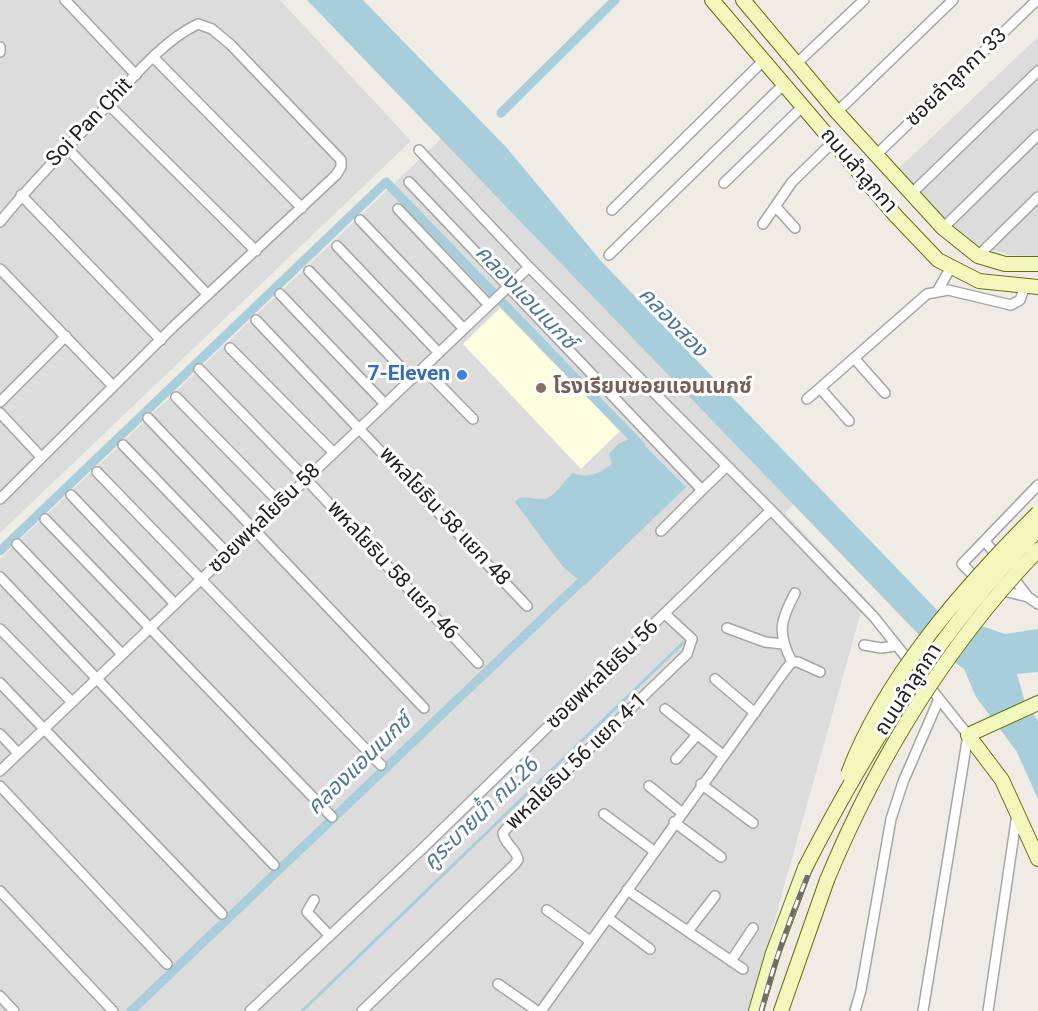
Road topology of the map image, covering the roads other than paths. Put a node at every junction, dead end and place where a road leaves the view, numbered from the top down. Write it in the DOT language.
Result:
graph roads {
  1 [pos="65,0"];
  2 [pos="712,0"];
  3 [pos="743,0"];
  4 [pos="864,0"];
  5 [pos="952,0"];
  6 [pos="1037,0"];
  7 [pos="0,47"];
  8 [pos="0,52"];
  9 [pos="154,58"];
  10 [pos="763,61"];
  11 [pos="796,64"];
  12 [pos="1038,71"];
  13 [pos="136,75"];
  14 [pos="783,84"];
  15 [pos="108,104"];
  16 [pos="802,107"];
  17 [pos="837,112"];
  18 [pos="1038,135"];
  19 [pos="832,142"];
  20 [pos="67,148"];
  21 [pos="419,150"];
  22 [pos="876,155"];
  23 [pos="409,182"];
  24 [pos="724,183"];
  25 [pos="911,194"];
  26 [pos="21,195"];
  27 [pos="1038,197"];
  28 [pos="776,207"];
  29 [pos="302,208"];
  30 [pos="398,209"];
  31 [pos="612,210"];
  32 [pos="360,220"];
  33 [pos="0,222"];
  34 [pos="763,224"];
  35 [pos="795,228"];
  36 [pos="943,228"];
  37 [pos="337,246"];
  38 [pos="256,251"];
  39 [pos="609,255"];
  40 [pos="978,256"];
  41 [pos="1038,264"];
  42 [pos="529,267"];
  43 [pos="951,267"];
  44 [pos="0,268"];
  45 [pos="309,271"];
  46 [pos="1031,286"];
  47 [pos="938,290"];
  48 [pos="280,294"];
  49 [pos="208,295"];
  50 [pos="498,297"];
  51 [pos="256,320"];
  52 [pos="464,329"];
  53 [pos="66,336"];
  54 [pos="161,340"];
  55 [pos="230,348"];
  56 [pos="439,353"];
  57 [pos="854,358"];
  58 [pos="423,368"];
  59 [pos="199,369"];
  60 [pos="412,379"];
  61 [pos="113,386"];
  62 [pos="820,388"];
  63 [pos="885,393"];
  64 [pos="177,397"];
  65 [pos="807,399"];
  66 [pos="0,402"];
  67 [pos="385,404"];
  68 [pos="0,413"];
  69 [pos="148,418"];
  70 [pos="472,419"];
  71 [pos="849,421"];
  72 [pos="360,428"];
  73 [pos="123,445"];
  74 [pos="334,453"];
  75 [pos="41,457"];
  76 [pos="726,467"];
  77 [pos="97,472"];
  78 [pos="306,479"];
  79 [pos="1038,485"];
  80 [pos="702,490"];
  81 [pos="71,495"];
  82 [pos="0,499"];
  83 [pos="280,504"];
  84 [pos="771,510"];
  85 [pos="1038,513"];
  86 [pos="45,519"];
  87 [pos="254,529"];
  88 [pos="1038,530"];
  89 [pos="662,531"];
  90 [pos="985,541"];
  91 [pos="17,544"];
  92 [pos="1038,550"];
  93 [pos="228,554"];
  94 [pos="0,577"];
  95 [pos="200,580"];
  96 [pos="795,593"];
  97 [pos="1028,597"];
  98 [pos="175,604"];
  99 [pos="1038,604"];
  100 [pos="527,606"];
  101 [pos="665,614"];
  102 [pos="727,628"];
  103 [pos="0,629"];
  104 [pos="149,629"];
  105 [pos="783,644"];
  106 [pos="864,645"];
  107 [pos="895,645"];
  108 [pos="122,654"];
  109 [pos="792,662"];
  110 [pos="478,663"];
  111 [pos="820,672"];
  112 [pos="96,679"];
  113 [pos="715,679"];
  114 [pos="0,683"];
  115 [pos="939,699"];
  116 [pos="72,702"];
  117 [pos="1034,704"];
  118 [pos="424,708"];
  119 [pos="665,709"];
  120 [pos="755,712"];
  121 [pos="44,729"];
  122 [pos="0,734"];
  123 [pos="697,735"];
  124 [pos="968,735"];
  125 [pos="18,753"];
  126 [pos="723,755"];
  127 [pos="676,759"];
  128 [pos="381,765"];
  129 [pos="0,771"];
  130 [pos="701,784"];
  131 [pos="0,786"];
  132 [pos="649,786"];
  133 [pos="838,804"];
  134 [pos="681,812"];
  135 [pos="604,814"];
  136 [pos="1017,814"];
  137 [pos="332,817"];
  138 [pos="674,822"];
  139 [pos="753,823"];
  140 [pos="654,851"];
  141 [pos="721,857"];
  142 [pos="1038,859"];
  143 [pos="274,865"];
  144 [pos="627,890"];
  145 [pos="0,891"];
  146 [pos="715,896"];
  147 [pos="314,900"];
  148 [pos="547,910"];
  149 [pos="222,914"];
  150 [pos="608,918"];
  151 [pos="753,927"];
  152 [pos="688,931"];
  153 [pos="329,935"];
  154 [pos="590,941"];
  155 [pos="650,949"];
  156 [pos="731,961"];
  157 [pos="167,964"];
  158 [pos="743,969"];
  159 [pos="498,984"];
  160 [pos="0,996"];
  161 [pos="14,1011"];
  162 [pos="113,1011"];
  163 [pos="250,1011"];
  164 [pos="362,1011"];
  165 [pos="539,1011"];
  166 [pos="756,1011"];
  167 [pos="781,1011"];
  168 [pos="855,1011"];
  169 [pos="922,1011"];
  170 [pos="988,1011"];
  1 -- 13 [label="street"];
  2 -- 10 [label="main road, ถนนลำลูกกา"];
  3 -- 11 [label="main road, ถนนลำลูกกา"];
  4 -- 11 [label="street"];
  5 -- 17 [label="street"];
  6 -- 22 [label="street, ซอยลำลูกกา 33"];
  7 -- 8 [label="street"];
  9 -- 13 [label="street, Soi Pan Chit"];
  9 -- 29 [label="street"];
  9 -- 29 [label="street, Soi Pan Chit"];
  10 -- 14 [label="main road, ถนนลำลูกกา"];
  10 -- 31 [label="street"];
  11 -- 17 [label="main road, ถนนลำลูกกา"];
  12 -- 25 [label="street"];
  13 -- 15 [label="street, Soi Pan Chit"];
  14 -- 16 [label="main road, ถนนลำลูกกา"];
  14 -- 39 [label="street"];
  15 -- 20 [label="street, Soi Pan Chit"];
  15 -- 38 [label="street"];
  16 -- 19 [label="main road, ถนนลำลูกกา"];
  16 -- 24 [label="street"];
  17 -- 22 [label="main road, ถนนลำลูกกา"];
  18 -- 36 [label="street"];
  19 -- 28 [label="street"];
  19 -- 43 [label="main road, ถนนลำลูกกา"];
  20 -- 26 [label="street, Soi Pan Chit"];
  20 -- 49 [label="street"];
  21 -- 42 [label="street"];
  22 -- 25 [label="main road, ถนนลำลูกกา"];
  23 -- 50 [label="street"];
  25 -- 36 [label="main road, ถนนลำลูกกา"];
  26 -- 33 [label="street, Soi Pan Chit"];
  26 -- 54 [label="street"];
  27 -- 40 [label="street"];
  28 -- 34 [label="street"];
  28 -- 35 [label="street"];
  29 -- 38 [label="street"];
  30 -- 50 [label="street"];
  32 -- 52 [label="street"];
  36 -- 40 [label="main road, ถนนลำลูกกา"];
  37 -- 56 [label="street"];
  38 -- 49 [label="street"];
  40 -- 41 [label="main road, ถนนลำลูกกา"];
  42 -- 50 [label="street, ซอยพหลโยธิน 58"];
  42 -- 76 [label="street"];
  43 -- 46 [label="main road, ถนนลำลูกกา"];
  43 -- 47 [label="street"];
  44 -- 53 [label="street"];
  45 -- 60 [label="street"];
  46 -- 47 [label="street"];
  47 -- 57 [label="street"];
  48 -- 67 [label="street"];
  49 -- 54 [label="street"];
  50 -- 52 [label="street, ซอยพหลโยธิน 58"];
  50 -- 80 [label="street"];
  51 -- 72 [label="street, พหลโยธิน 58 แยก 48"];
  52 -- 56 [label="street, ซอยพหลโยธิน 58"];
  53 -- 61 [label="street"];
  53 -- 66 [label="street"];
  54 -- 61 [label="street"];
  55 -- 74 [label="street"];
  56 -- 58 [label="street, ซอยพหลโยธิน 58"];
  57 -- 62 [label="street"];
  57 -- 63 [label="street"];
  58 -- 60 [label="street, ซอยพหลโยธิน 58"];
  58 -- 70 [label="street"];
  59 -- 78 [label="street, พหลโยธิน 58 แยก 46"];
  60 -- 67 [label="street, ซอยพหลโยธิน 58"];
  61 -- 75 [label="street"];
  62 -- 65 [label="street"];
  62 -- 71 [label="street"];
  64 -- 83 [label="street"];
  67 -- 72 [label="street, ซอยพหลโยธิน 58"];
  68 -- 75 [label="street"];
  69 -- 87 [label="street"];
  72 -- 74 [label="street, ซอยพหลโยธิน 58"];
  72 -- 100 [label="street, พหลโยธิน 58 แยก 48"];
  73 -- 93 [label="street"];
  74 -- 78 [label="street, ซอยพหลโยธิน 58"];
  75 -- 82 [label="street"];
  76 -- 80 [label="street"];
  76 -- 84 [label="street"];
  77 -- 95 [label="street"];
  78 -- 83 [label="street, ซอยพหลโยธิน 58"];
  78 -- 110 [label="street, พหลโยธิน 58 แยก 46"];
  79 -- 90 [label="street"];
  80 -- 89 [label="street"];
  81 -- 98 [label="street"];
  83 -- 87 [label="street, ซอยพหลโยธิน 58"];
  84 -- 101 [label="street, ซอยพหลโยธิน 56"];
  84 -- 107 [label="street"];
  85 -- 133 [label="main road, bridge"];
  86 -- 104 [label="street"];
  87 -- 93 [label="street, ซอยพหลโยธิน 58"];
  87 -- 118 [label="street"];
  88 -- 133 [label="main road, ถนนลำลูกกา, bridge"];
  90 -- 97 [label="street"];
  90 -- 97 [label="street"];
  91 -- 108 [label="street"];
  92 -- 167 [label="main road, ถนนลำลูกกา, bridge"];
  93 -- 95 [label="street, ซอยพหลโยธิน 58"];
  94 -- 112 [label="street"];
  95 -- 98 [label="street, ซอยพหลโยธิน 58"];
  95 -- 128 [label="street"];
  96 -- 105 [label="street"];
  97 -- 99 [label="street"];
  98 -- 104 [label="street, ซอยพหลโยธิน 58"];
  101 -- 153 [label="street, ซอยพหลโยธิน 56"];
  101 -- 164 [label="street, พหลโยธิน 56 แยก 4-1"];
  102 -- 105 [label="street"];
  103 -- 116 [label="street"];
  104 -- 108 [label="street, ซอยพหลโยธิน 58"];
  104 -- 137 [label="street"];
  105 -- 109 [label="street"];
  106 -- 107 [label="street"];
  107 -- 115 [label="street"];
  108 -- 112 [label="street, ซอยพหลโยธิน 58"];
  109 -- 111 [label="street"];
  109 -- 120 [label="street"];
  112 -- 116 [label="street, ซอยพหลโยธิน 58"];
  112 -- 143 [label="street"];
  113 -- 120 [label="street"];
  114 -- 121 [label="street"];
  115 -- 124 [label="street"];
  115 -- 168 [label="street"];
  116 -- 121 [label="street, ซอยพหลโยธิน 58"];
  117 -- 124 [label="main road"];
  119 -- 123 [label="street"];
  120 -- 126 [label="street"];
  121 -- 125 [label="street, ซอยพหลโยธิน 58"];
  121 -- 149 [label="street"];
  122 -- 125 [label="street"];
  123 -- 126 [label="street"];
  123 -- 127 [label="street"];
  124 -- 136 [label="main road"];
  124 -- 169 [label="street"];
  125 -- 129 [label="street, ซอยพหลโยธิน 58"];
  126 -- 130 [label="street"];
  130 -- 134 [label="street"];
  130 -- 139 [label="street"];
  131 -- 157 [label="street"];
  132 -- 134 [label="street"];
  133 -- 166 [label="main road, ถนนลำลูกกา, bridge"];
  134 -- 138 [label="street"];
  135 -- 140 [label="street"];
  136 -- 142 [label="main road"];
  136 -- 170 [label="street"];
  138 -- 140 [label="street"];
  138 -- 141 [label="street"];
  140 -- 144 [label="street"];
  144 -- 150 [label="street"];
  144 -- 152 [label="street"];
  145 -- 162 [label="street"];
  146 -- 152 [label="street"];
  147 -- 153 [label="street"];
  148 -- 154 [label="street"];
  150 -- 154 [label="street"];
  150 -- 155 [label="street"];
  151 -- 156 [label="street"];
  152 -- 156 [label="street"];
  153 -- 163 [label="street, ซอยพหลโยธิน 56"];
  154 -- 165 [label="street"];
  156 -- 158 [label="street"];
  159 -- 165 [label="street"];
  160 -- 161 [label="street"];
}
